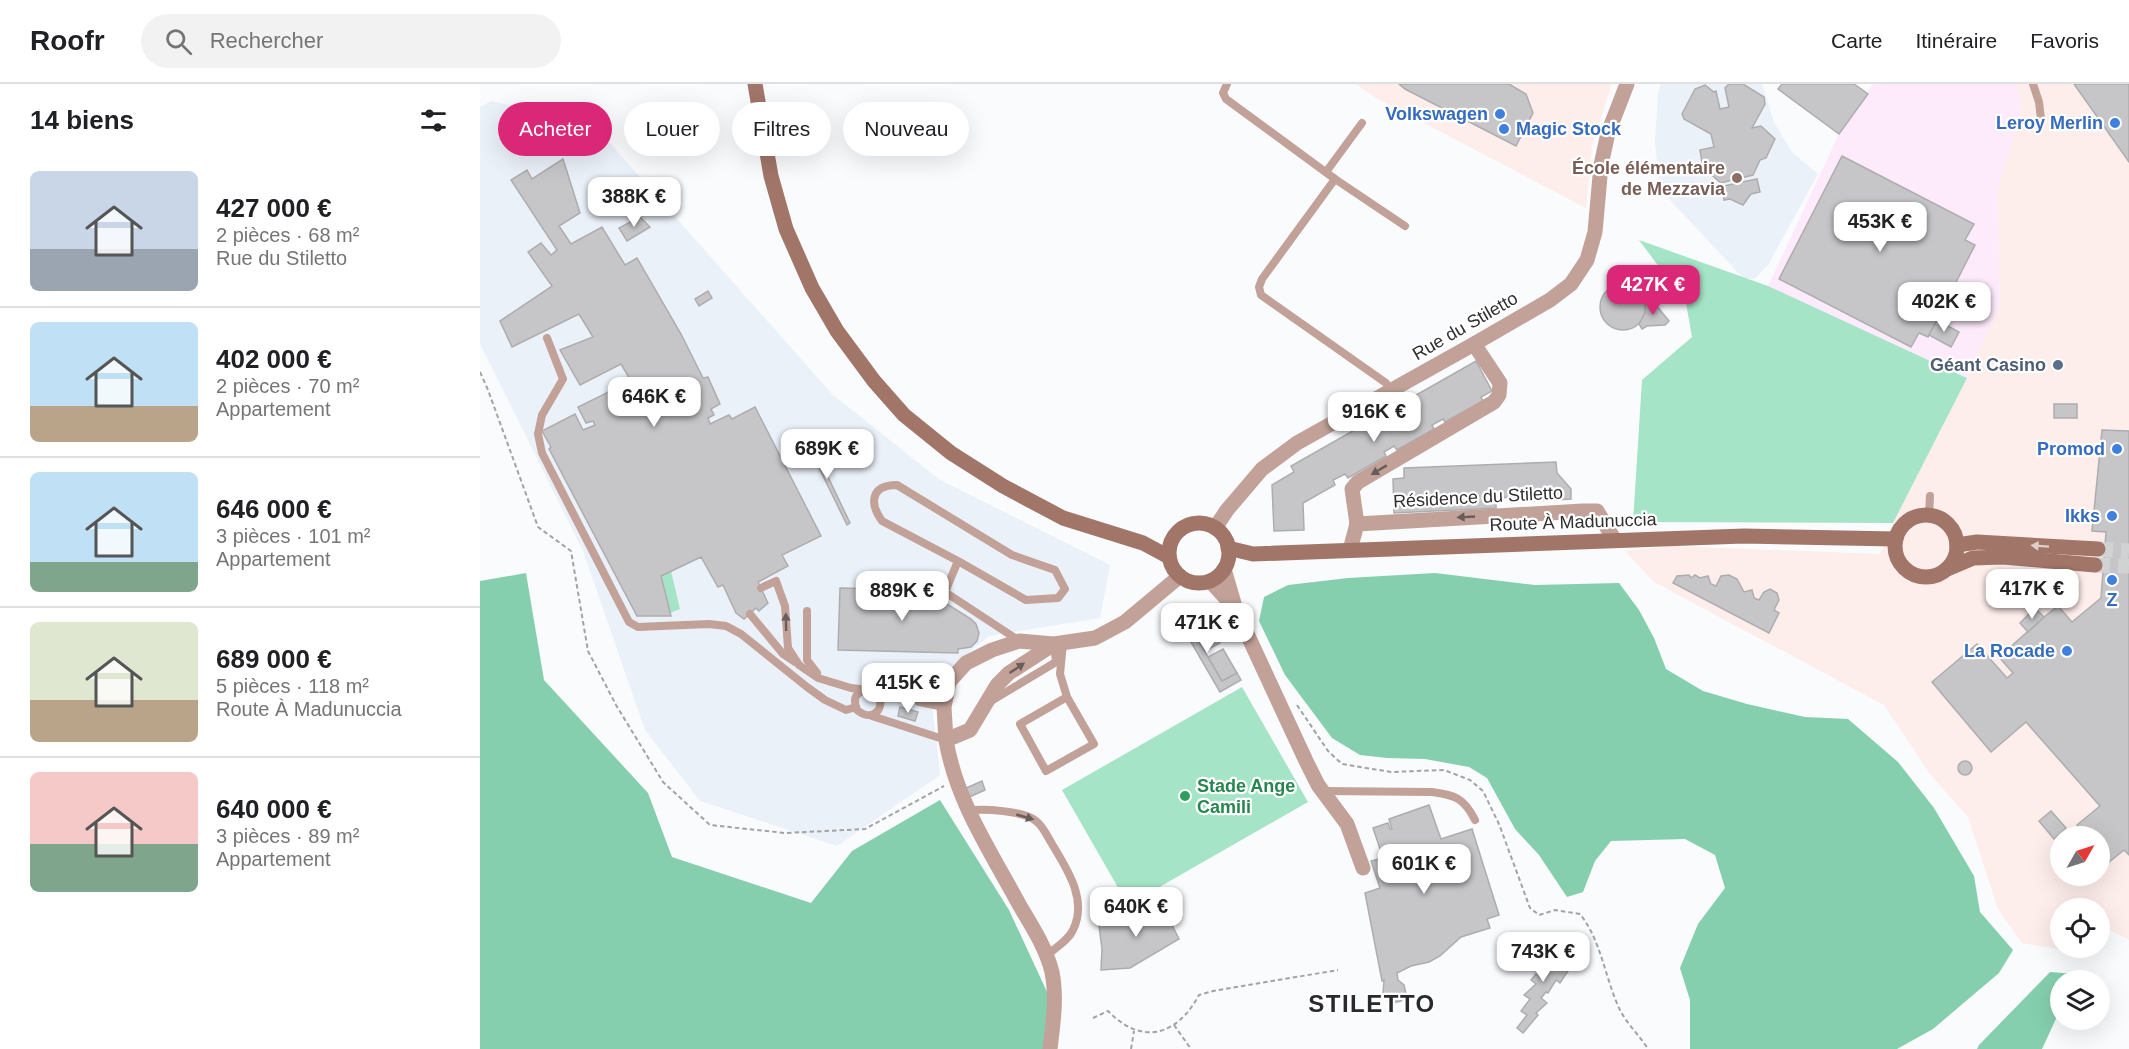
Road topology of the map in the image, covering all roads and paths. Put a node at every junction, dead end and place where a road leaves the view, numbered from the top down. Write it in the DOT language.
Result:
graph roads {
  1 [pos="756,84"];
  2 [pos="1227,84"];
  3 [pos="1627,84"];
  4 [pos="2033,84"];
  5 [pos="2041,119"];
  6 [pos="1362,123"];
  7 [pos="1326,172"];
  8 [pos="1335,179"];
  9 [pos="1405,226"];
  10 [pos="547,338"];
  11 [pos="1474,344"];
  12 [pos="480,372"];
  13 [pos="1391,391"];
  14 [pos="1930,496"];
  15 [pos="1929,515"];
  16 [pos="1357,524"];
  17 [pos="1215,528"];
  18 [pos="1173,539"];
  19 [pos="1614,539"];
  20 [pos="1896,539"];
  21 [pos="1143,543"];
  22 [pos="1957,545"];
  23 [pos="2098,549"];
  24 [pos="1350,550"];
  25 [pos="1169,557"];
  26 [pos="1226,560"];
  27 [pos="958,561"];
  28 [pos="2095,565"];
  29 [pos="1944,571"];
  30 [pos="1180,576"];
  31 [pos="1210,580"];
  32 [pos="761,588"];
  33 [pos="1236,610"];
  34 [pos="807,611"];
  35 [pos="750,614"];
  36 [pos="1019,641"];
  37 [pos="1059,644"];
  38 [pos="799,665"];
  39 [pos="954,676"];
  40 [pos="842,686"];
  41 [pos="872,691"];
  42 [pos="858,694"];
  43 [pos="1067,697"];
  44 [pos="1297,705"];
  45 [pos="856,707"];
  46 [pos="944,707"];
  47 [pos="872,716"];
  48 [pos="946,740"];
  49 [pos="955,780"];
  50 [pos="1323,791"];
  51 [pos="968,811"];
  52 [pos="1475,820"];
  53 [pos="1363,868"];
  54 [pos="1046,956"];
  55 [pos="1338,970"];
  56 [pos="1093,1018"];
  57 [pos="1174,1025"];
  58 [pos="1134,1031"];
  59 [pos="1050,1049"];
  60 [pos="1131,1049"];
  61 [pos="1191,1049"];
  62 [pos="1648,1049"];
  1 -- 21 [label="main road"];
  2 -- 7 [label="lane"];
  3 -- 11 [label="street, Rue du Stiletto"];
  4 -- 5 [label="lane"];
  6 -- 7 [label="lane"];
  7 -- 8 [label="lane"];
  8 -- 9 [label="lane"];
  8 -- 13 [label="lane"];
  10 -- 45 [label="lane"];
  11 -- 13 [label="street, Rue du Stiletto"];
  11 -- 16 [label="street, one-way"];
  12 -- 49 [label="path"];
  13 -- 17 [label="street, Rue du Stiletto"];
  14 -- 15 [label="lane"];
  15 -- 20 [label="main road"];
  15 -- 22 [label="main road"];
  19 -- 16 [label="street, Résidence du Stiletto, one-way"];
  16 -- 24 [label="street"];
  17 -- 18 [label="main road"];
  17 -- 26 [label="main road"];
  18 -- 21 [label="main road"];
  18 -- 25 [label="main road"];
  19 -- 20 [label="main road, Route À Madunuccia"];
  19 -- 24 [label="main road, Route À Madunuccia"];
  20 -- 29 [label="main road"];
  21 -- 25 [label="main road"];
  23 -- 22 [label="main road, one-way"];
  22 -- 29 [label="main road"];
  24 -- 26 [label="main road, Route À Madunuccia"];
  25 -- 30 [label="main road"];
  26 -- 31 [label="main road"];
  26 -- 33 [label="street"];
  27 -- 27 [label="lane"];
  27 -- 36 [label="lane"];
  28 -- 29 [label="main road"];
  30 -- 31 [label="main road"];
  30 -- 37 [label="street"];
  31 -- 33 [label="street"];
  38 -- 32 [label="lane, one-way"];
  33 -- 50 [label="street"];
  34 -- 40 [label="lane"];
  35 -- 38 [label="lane"];
  36 -- 37 [label="street"];
  36 -- 39 [label="street"];
  37 -- 43 [label="lane"];
  48 -- 37 [label="street, one-way"];
  38 -- 40 [label="lane"];
  39 -- 41 [label="lane"];
  39 -- 46 [label="street"];
  40 -- 41 [label="lane"];
  40 -- 42 [label="lane"];
  41 -- 42 [label="lane"];
  41 -- 46 [label="lane"];
  41 -- 47 [label="lane"];
  42 -- 45 [label="lane"];
  43 -- 43 [label="lane"];
  44 -- 62 [label="path"];
  45 -- 47 [label="lane"];
  46 -- 48 [label="street"];
  47 -- 48 [label="lane"];
  48 -- 49 [label="street"];
  49 -- 51 [label="street"];
  50 -- 52 [label="lane"];
  50 -- 53 [label="street"];
  51 -- 54 [label="street"];
  51 -- 54 [label="lane, one-way"];
  54 -- 59 [label="street"];
  55 -- 57 [label="path"];
  56 -- 58 [label="path"];
  57 -- 58 [label="path"];
  57 -- 61 [label="path"];
  58 -- 60 [label="path"];
}
